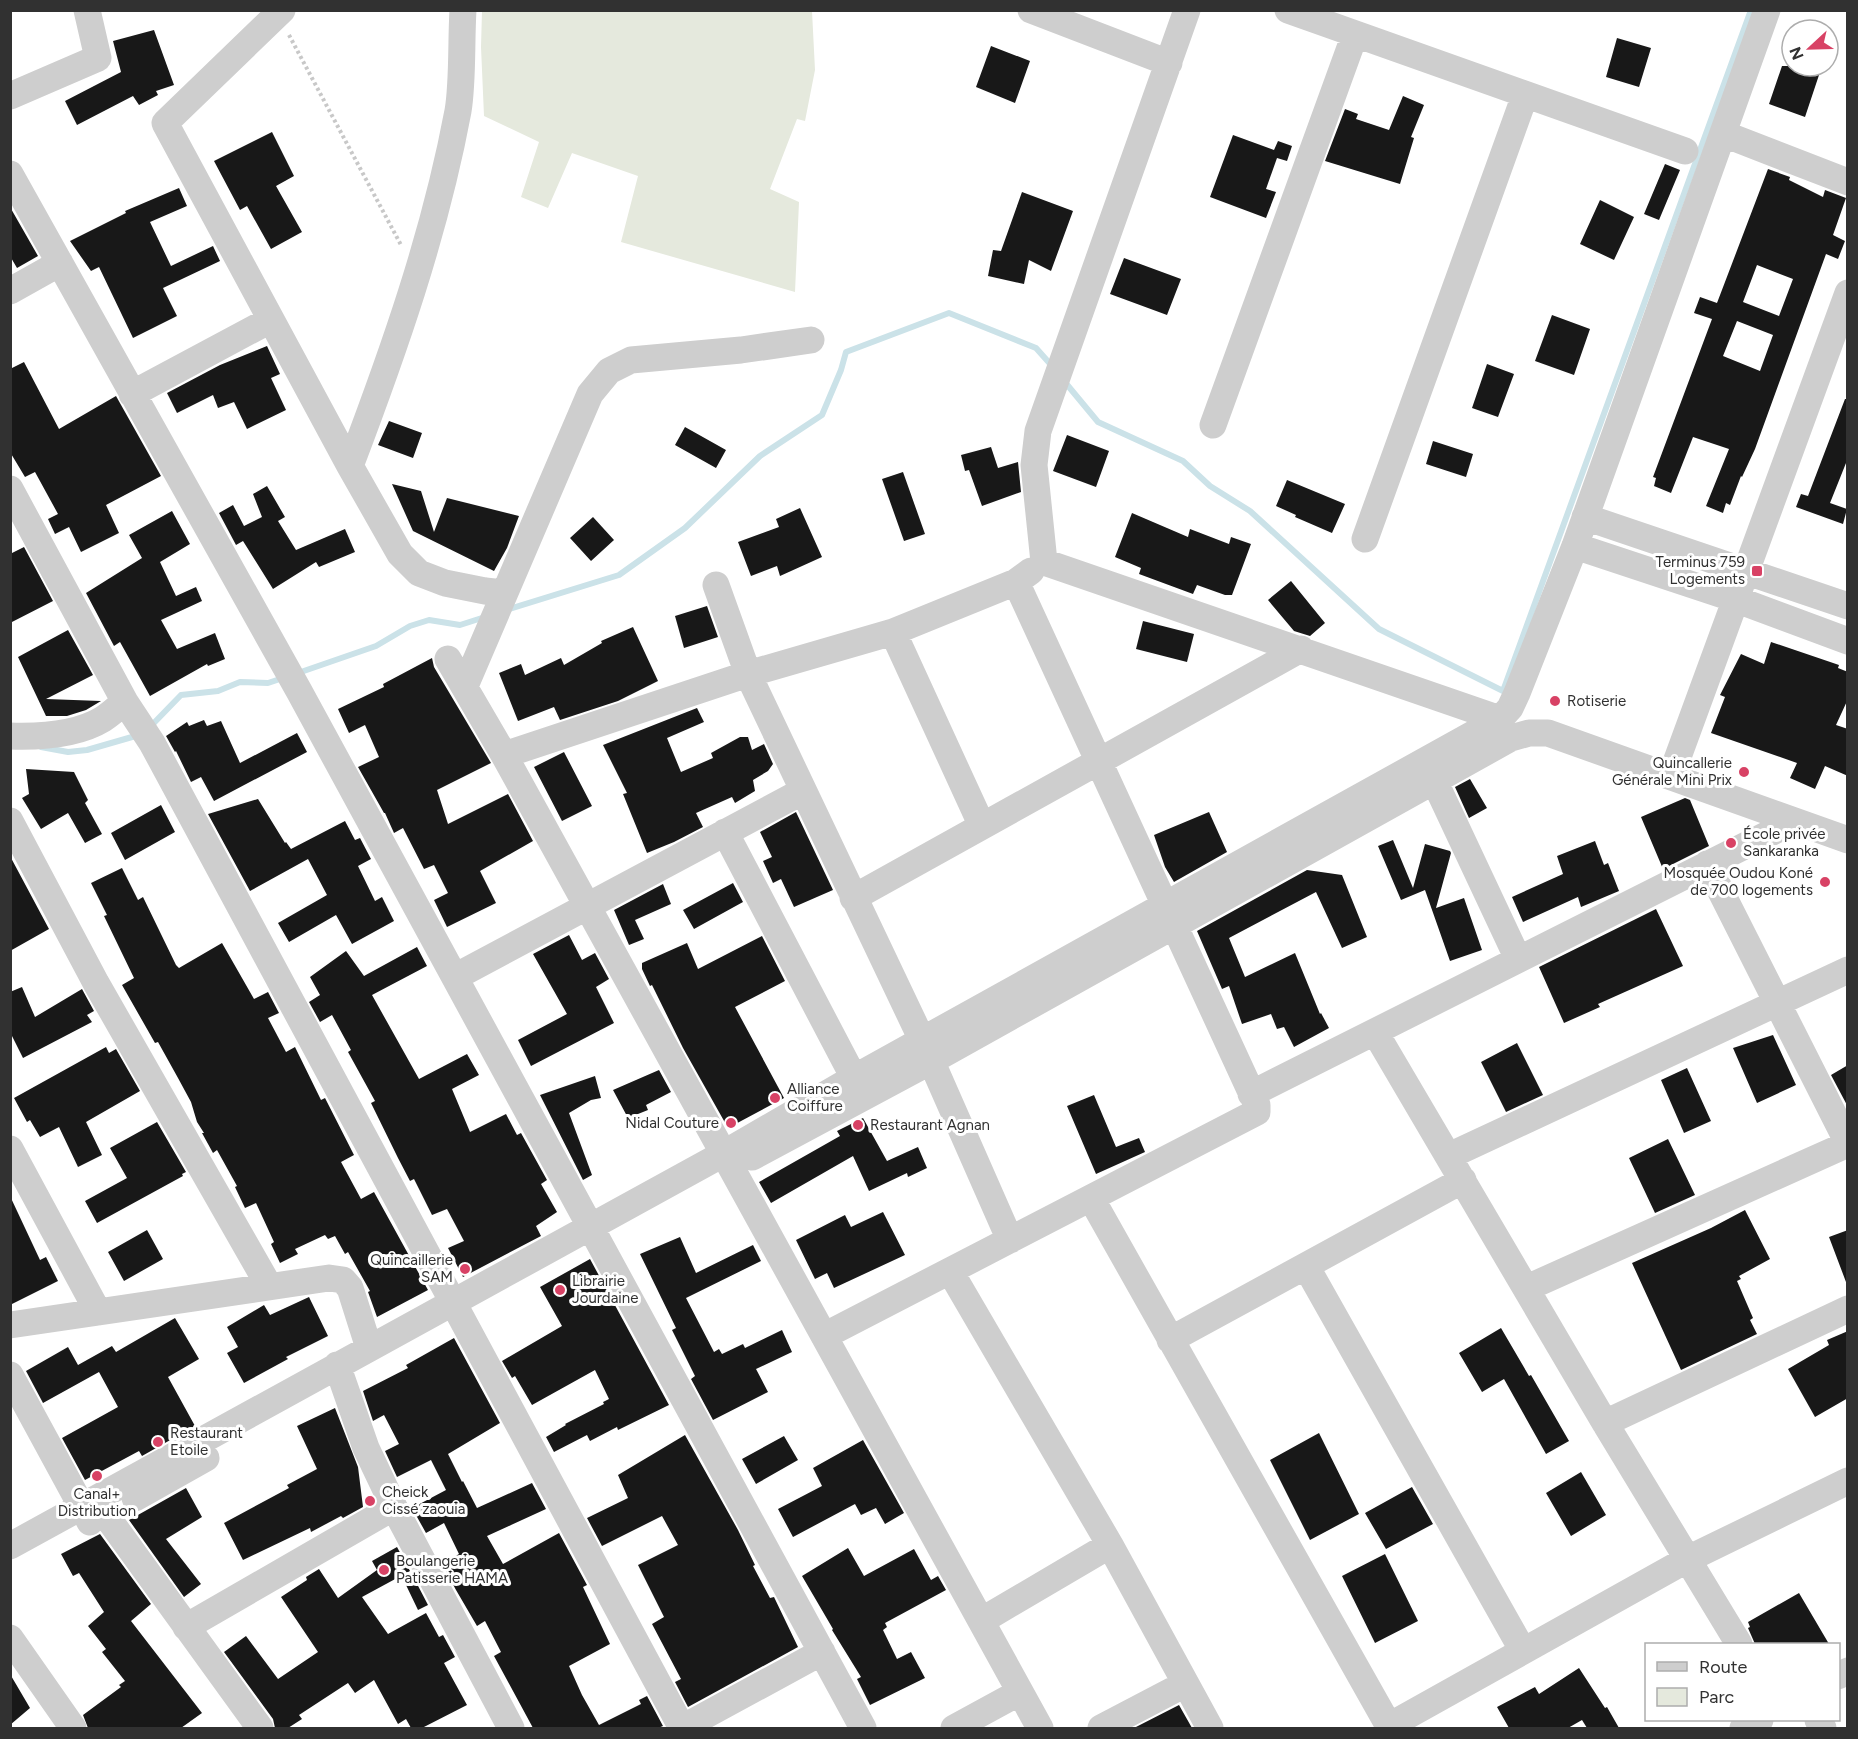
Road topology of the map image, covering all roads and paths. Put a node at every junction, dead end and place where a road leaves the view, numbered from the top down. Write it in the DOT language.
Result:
graph roads {
  1 [pos="87,10"];
  2 [pos="463,10"];
  3 [pos="1031,10"];
  4 [pos="1187,10"];
  5 [pos="1288,10"];
  6 [pos="1767,10"];
  7 [pos="279,13"];
  8 [pos="1355,34"];
  9 [pos="1168,63"];
  10 [pos="1526,94"];
  11 [pos="10,96"];
  12 [pos="1724,134"];
  13 [pos="1685,151"];
  14 [pos="10,174"];
  15 [pos="1848,182"];
  16 [pos="60,263"];
  17 [pos="417,275"];
  18 [pos="10,291"];
  19 [pos="1848,293"];
  20 [pos="270,320"];
  21 [pos="811,340"];
  22 [pos="132,394"];
  23 [pos="1213,425"];
  24 [pos="350,466"];
  25 [pos="10,489"];
  26 [pos="1585,517"];
  27 [pos="1365,539"];
  28 [pos="1575,546"];
  29 [pos="1044,562"];
  30 [pos="1746,572"];
  31 [pos="1016,582"];
  32 [pos="716,585"];
  33 [pos="1735,600"];
  34 [pos="500,601"];
  35 [pos="1848,606"];
  36 [pos="893,632"];
  37 [pos="1848,641"];
  38 [pos="1301,649"];
  39 [pos="448,659"];
  40 [pos="748,674"];
  41 [pos="465,686"];
  42 [pos="131,710"];
  43 [pos="1500,719"];
  44 [pos="10,736"];
  45 [pos="504,755"];
  46 [pos="1099,761"];
  47 [pos="1671,776"];
  48 [pos="1434,780"];
  49 [pos="803,791"];
  50 [pos="10,821"];
  51 [pos="1794,821"];
  52 [pos="982,826"];
  53 [pos="725,832"];
  54 [pos="1848,840"];
  55 [pos="1707,864"];
  56 [pos="854,897"];
  57 [pos="587,906"];
  58 [pos="1170,915"];
  59 [pos="1518,959"];
  60 [pos="1848,970"];
  61 [pos="455,977"];
  62 [pos="1777,1003"];
  63 [pos="1375,1032"];
  64 [pos="927,1051"];
  65 [pos="854,1078"];
  66 [pos="1251,1094"];
  67 [pos="1848,1144"];
  68 [pos="10,1149"];
  69 [pos="1449,1156"];
  70 [pos="727,1161"];
  71 [pos="1463,1180"];
  72 [pos="1091,1198"];
  73 [pos="594,1234"];
  74 [pos="1010,1240"];
  75 [pos="1306,1266"];
  76 [pos="950,1270"];
  77 [pos="269,1286"];
  78 [pos="1527,1288"];
  79 [pos="1848,1308"];
  80 [pos="457,1309"];
  81 [pos="98,1312"];
  82 [pos="10,1325"];
  83 [pos="824,1336"];
  84 [pos="1170,1340"];
  85 [pos="369,1348"];
  86 [pos="340,1373"];
  87 [pos="12,1382"];
  88 [pos="1605,1423"];
  89 [pos="1848,1481"];
  90 [pos="394,1507"];
  91 [pos="92,1514"];
  92 [pos="1110,1545"];
  93 [pos="10,1546"];
  94 [pos="1688,1559"];
  95 [pos="10,1565"];
  96 [pos="981,1621"];
  97 [pos="186,1627"];
  98 [pos="10,1638"];
  99 [pos="1738,1643"];
  100 [pos="1523,1651"];
  101 [pos="822,1652"];
  102 [pos="1185,1684"];
  103 [pos="1020,1692"];
  104 [pos="1389,1727"];
  105 [pos="73,1728"];
  106 [pos="260,1728"];
  107 [pos="511,1728"];
  108 [pos="682,1728"];
  109 [pos="863,1728"];
  110 [pos="954,1728"];
  111 [pos="1040,1728"];
  112 [pos="1101,1728"];
  113 [pos="1210,1728"];
  1 -- 11 [label="street"];
  2 -- 17 [label="street"];
  3 -- 9 [label="street"];
  4 -- 9 [label="street"];
  5 -- 8 [label="street"];
  6 -- 12 [label="street"];
  7 -- 17 [label="path"];
  7 -- 20 [label="street"];
  8 -- 10 [label="street"];
  8 -- 23 [label="street"];
  9 -- 29 [label="street"];
  10 -- 13 [label="street"];
  10 -- 27 [label="street"];
  12 -- 15 [label="street"];
  12 -- 26 [label="street"];
  14 -- 16 [label="street"];
  16 -- 18 [label="street"];
  16 -- 22 [label="street"];
  17 -- 24 [label="street"];
  19 -- 30 [label="street"];
  20 -- 22 [label="street"];
  20 -- 24 [label="street"];
  21 -- 34 [label="street"];
  22 -- 61 [label="street"];
  24 -- 34 [label="street"];
  25 -- 42 [label="street"];
  26 -- 28 [label="street"];
  26 -- 30 [label="street"];
  28 -- 33 [label="street"];
  28 -- 43 [label="street"];
  29 -- 31 [label="street"];
  29 -- 38 [label="street"];
  30 -- 33 [label="street"];
  30 -- 35 [label="street"];
  31 -- 36 [label="street"];
  31 -- 46 [label="street"];
  32 -- 40 [label="street"];
  33 -- 37 [label="street"];
  33 -- 47 [label="street"];
  34 -- 41 [label="street"];
  36 -- 40 [label="street"];
  36 -- 52 [label="street"];
  38 -- 43 [label="street"];
  38 -- 46 [label="street"];
  39 -- 41 [label="street"];
  40 -- 45 [label="street"];
  40 -- 49 [label="street"];
  41 -- 45 [label="street"];
  42 -- 44 [label="street"];
  42 -- 80 [label="street"];
  43 -- 58 [label="street"];
  45 -- 57 [label="street"];
  46 -- 52 [label="street"];
  46 -- 58 [label="street"];
  47 -- 48 [label="street"];
  47 -- 51 [label="street"];
  48 -- 58 [label="street"];
  48 -- 59 [label="street"];
  49 -- 53 [label="street"];
  49 -- 56 [label="street"];
  50 -- 77 [label="street"];
  51 -- 54 [label="street"];
  51 -- 55 [label="street"];
  52 -- 56 [label="street"];
  53 -- 57 [label="street"];
  53 -- 65 [label="street"];
  55 -- 59 [label="street"];
  55 -- 62 [label="street"];
  56 -- 64 [label="street"];
  57 -- 61 [label="street"];
  57 -- 70 [label="street"];
  58 -- 64 [label="street"];
  58 -- 66 [label="street"];
  59 -- 63 [label="street"];
  60 -- 62 [label="street"];
  61 -- 73 [label="street"];
  62 -- 67 [label="street"];
  62 -- 69 [label="street"];
  63 -- 66 [label="street"];
  63 -- 69 [label="street"];
  64 -- 65 [label="street"];
  64 -- 70 [label="street"];
  64 -- 74 [label="street"];
  65 -- 70 [label="street"];
  66 -- 72 [label="street"];
  67 -- 78 [label="street"];
  68 -- 81 [label="street"];
  69 -- 71 [label="street"];
  70 -- 73 [label="street"];
  70 -- 83 [label="street"];
  71 -- 75 [label="street"];
  71 -- 78 [label="street"];
  72 -- 74 [label="street"];
  72 -- 84 [label="street"];
  73 -- 80 [label="street"];
  73 -- 101 [label="street"];
  74 -- 76 [label="street"];
  75 -- 84 [label="street"];
  75 -- 100 [label="street"];
  76 -- 83 [label="street"];
  76 -- 92 [label="street"];
  77 -- 81 [label="street"];
  77 -- 85 [label="street"];
  78 -- 88 [label="street"];
  79 -- 88 [label="street"];
  80 -- 85 [label="street"];
  80 -- 86 [label="street"];
  80 -- 108 [label="street"];
  81 -- 82 [label="street"];
  83 -- 96 [label="street"];
  84 -- 104 [label="street"];
  85 -- 86 [label="street"];
  86 -- 90 [label="street"];
  86 -- 91 [label="street"];
  87 -- 91 [label="street"];
  88 -- 94 [label="street"];
  89 -- 94 [label="street"];
  90 -- 97 [label="street"];
  90 -- 107 [label="street"];
  91 -- 93 [label="street"];
  91 -- 95 [label="street"];
  91 -- 97 [label="street"];
  92 -- 96 [label="street"];
  92 -- 102 [label="street"];
  94 -- 99 [label="street"];
  94 -- 100 [label="street"];
  96 -- 103 [label="street"];
  97 -- 106 [label="street"];
  98 -- 105 [label="street"];
  100 -- 104 [label="street"];
  101 -- 108 [label="street"];
  101 -- 109 [label="street"];
  102 -- 112 [label="street"];
  102 -- 113 [label="street"];
  103 -- 110 [label="street"];
  103 -- 111 [label="street"];
}
